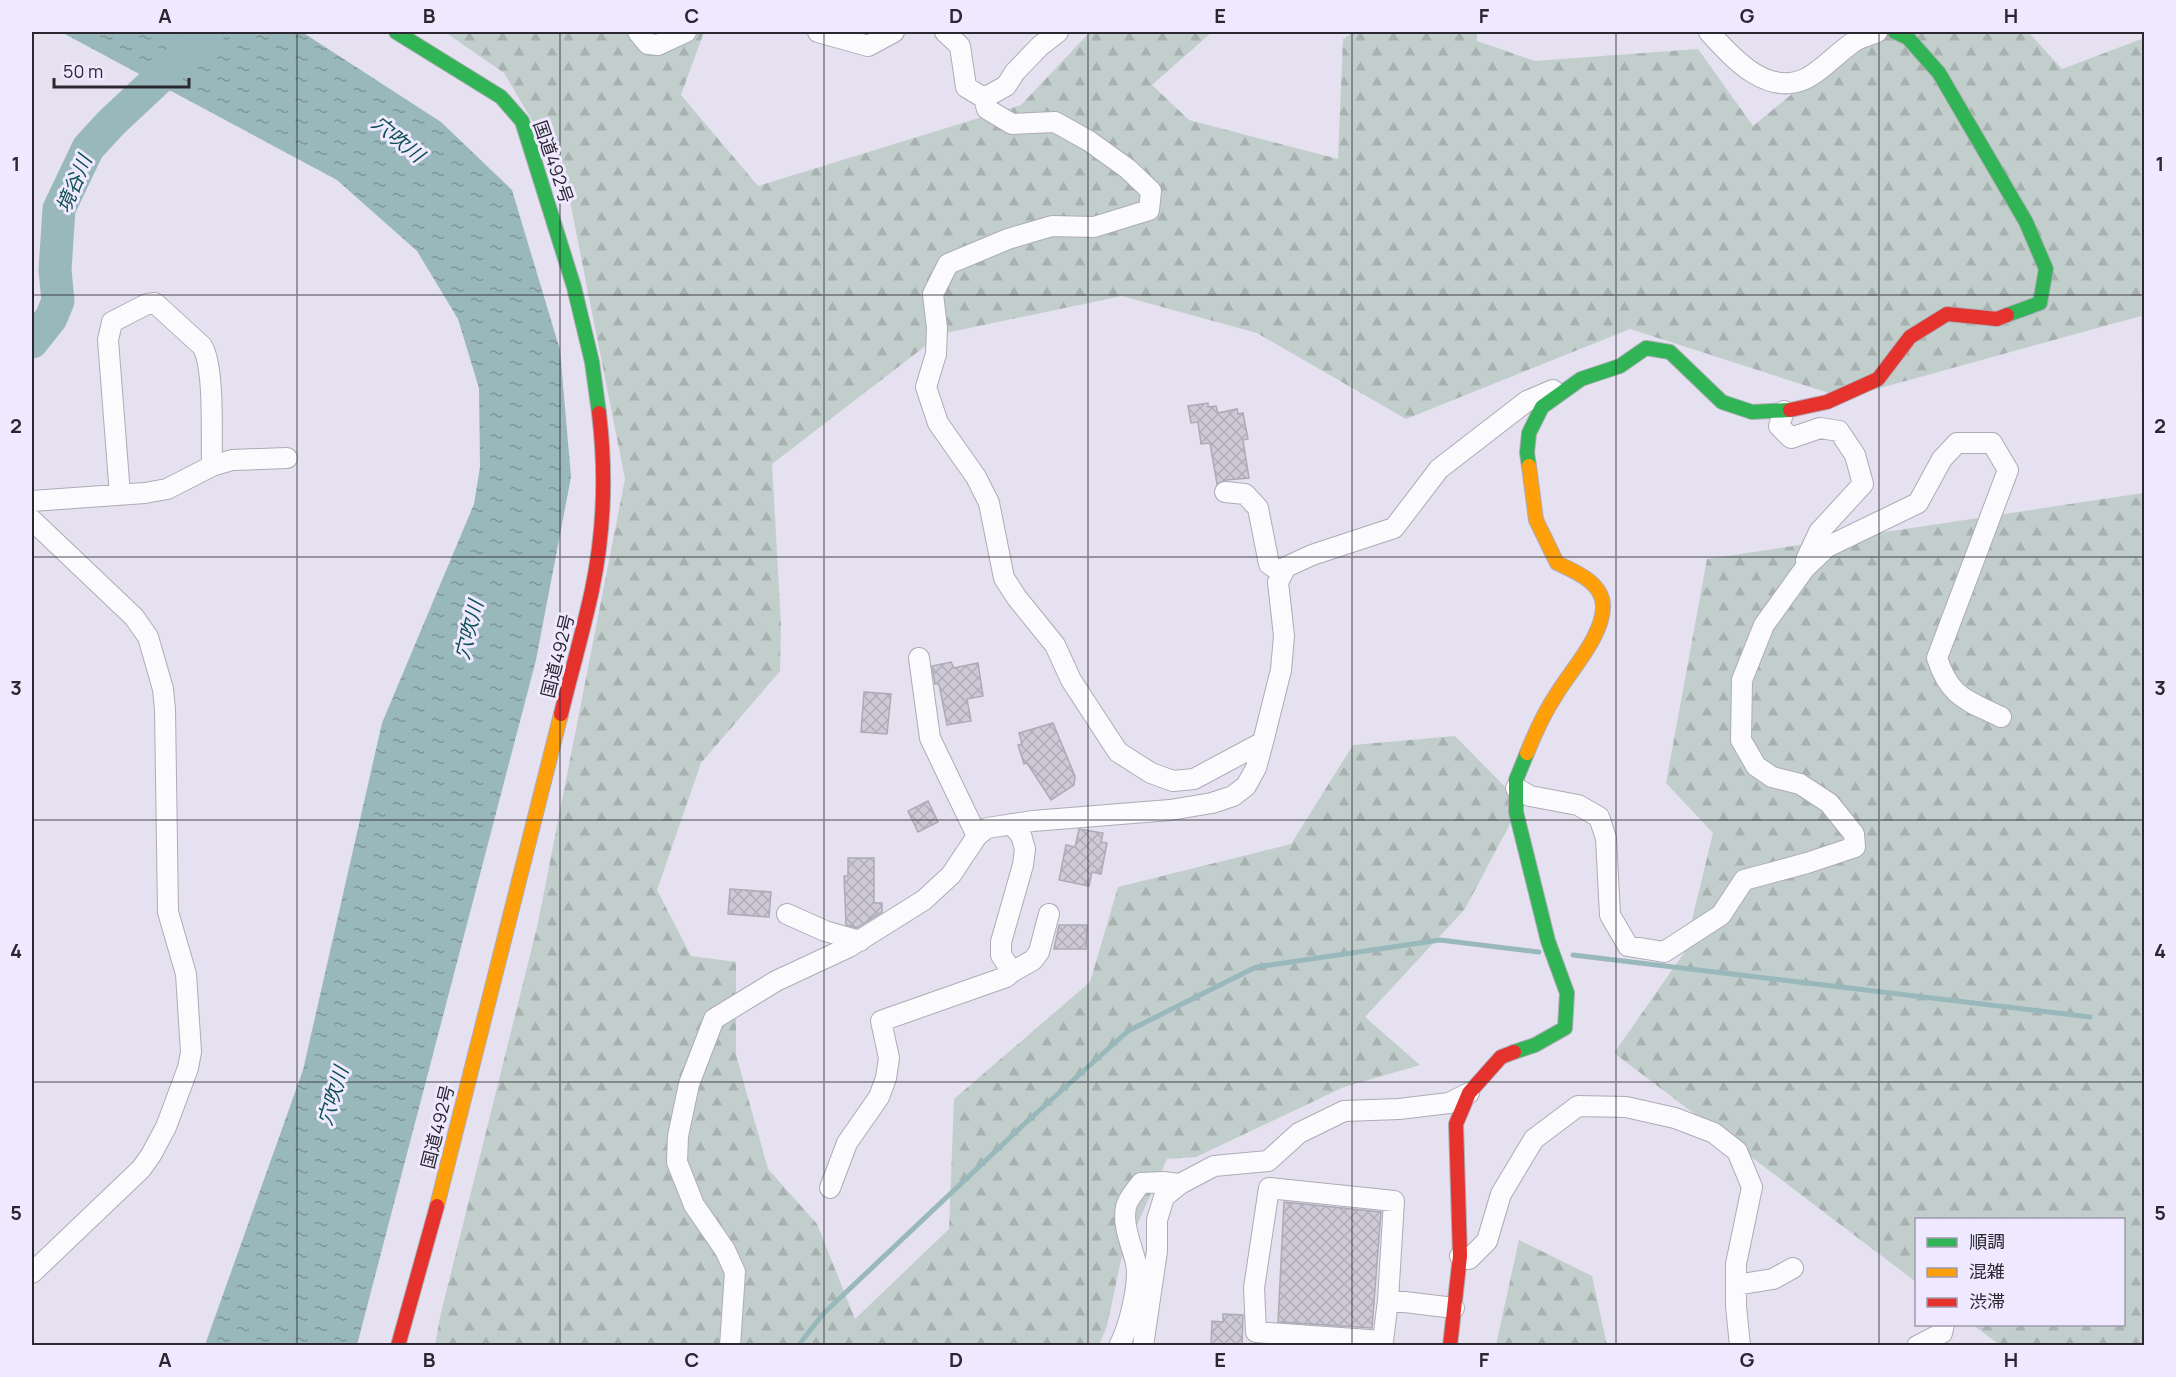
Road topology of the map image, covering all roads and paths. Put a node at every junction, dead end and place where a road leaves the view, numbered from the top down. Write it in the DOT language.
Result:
graph roads {
  1 [pos="396,32"];
  2 [pos="638,32"];
  3 [pos="686,32"];
  4 [pos="818,32"];
  5 [pos="894,32"];
  6 [pos="945,32"];
  7 [pos="1058,32"];
  8 [pos="1709,32"];
  9 [pos="1877,32"];
  10 [pos="1895,32"];
  11 [pos="984,98"];
  12 [pos="1581,379"];
  13 [pos="1784,411"];
  14 [pos="287,459"];
  15 [pos="212,466"];
  16 [pos="1225,492"];
  17 [pos="120,495"];
  18 [pos="32,501"];
  19 [pos="32,520"];
  20 [pos="1282,573"];
  21 [pos="1797,579"];
  22 [pos="919,658"];
  23 [pos="2001,717"];
  24 [pos="1263,742"];
  25 [pos="1516,788"];
  26 [pos="1011,824"];
  27 [pos="977,836"];
  28 [pos="787,914"];
  29 [pos="1049,914"];
  30 [pos="860,941"];
  31 [pos="1012,972"];
  32 [pos="1469,1093"];
  33 [pos="1180,1184"];
  34 [pos="830,1188"];
  35 [pos="1460,1256"];
  36 [pos="1793,1268"];
  37 [pos="32,1273"];
  38 [pos="1736,1285"];
  39 [pos="1388,1300"];
  40 [pos="1454,1308"];
  41 [pos="1943,1326"];
  42 [pos="398,1346"];
  43 [pos="730,1346"];
  44 [pos="1119,1346"];
  45 [pos="1143,1346"];
  46 [pos="1450,1346"];
  47 [pos="1740,1346"];
  48 [pos="1917,1346"];
  1 -- 42 [label="main road, 国道492号"];
  2 -- 3 [label="street"];
  4 -- 5 [label="street"];
  6 -- 11 [label="street"];
  7 -- 11 [label="street"];
  8 -- 9 [label="street"];
  10 -- 13 [label="main road"];
  11 -- 24 [label="street"];
  12 -- 13 [label="main road"];
  12 -- 20 [label="street"];
  12 -- 25 [label="main road"];
  13 -- 21 [label="street"];
  14 -- 15 [label="street"];
  15 -- 17 [label="street"];
  15 -- 17 [label="street"];
  16 -- 20 [label="street"];
  17 -- 18 [label="street"];
  19 -- 37 [label="street"];
  20 -- 24 [label="street"];
  21 -- 23 [label="street"];
  21 -- 25 [label="street"];
  22 -- 27 [label="street"];
  24 -- 26 [label="street"];
  25 -- 32 [label="main road"];
  26 -- 27 [label="street"];
  26 -- 31 [label="street"];
  27 -- 30 [label="street"];
  28 -- 30 [label="street"];
  29 -- 31 [label="street"];
  30 -- 43 [label="street"];
  31 -- 34 [label="street"];
  32 -- 33 [label="street"];
  32 -- 35 [label="main road"];
  33 -- 44 [label="street"];
  33 -- 45 [label="street"];
  35 -- 38 [label="street"];
  35 -- 40 [label="main road"];
  36 -- 38 [label="street"];
  38 -- 47 [label="street"];
  39 -- 39 [label="street"];
  39 -- 40 [label="street"];
  40 -- 46 [label="main road"];
  41 -- 48 [label="street"];
}
